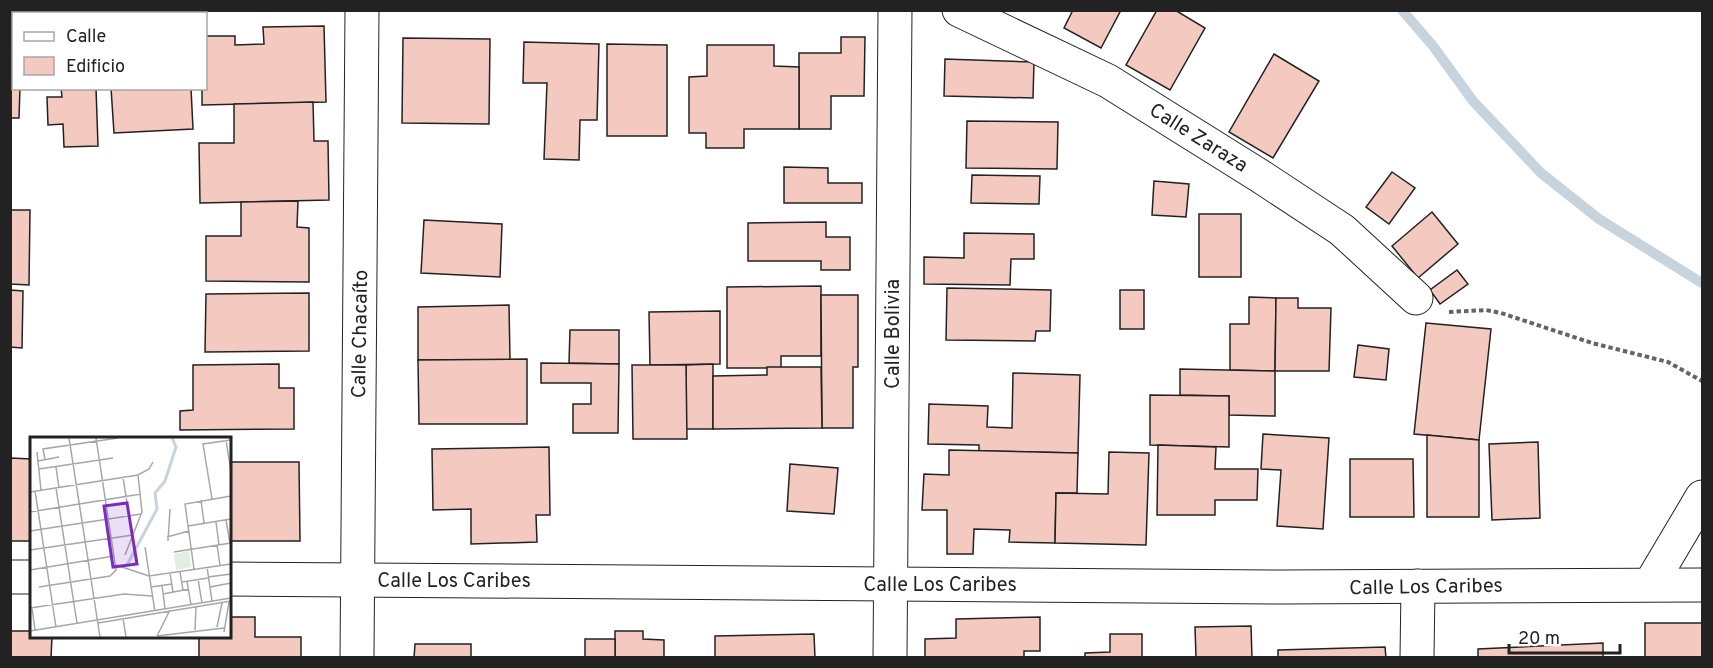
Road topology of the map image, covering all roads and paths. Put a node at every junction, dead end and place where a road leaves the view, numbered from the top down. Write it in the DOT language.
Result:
graph roads {
  1 [pos="362,10"];
  2 [pos="895,10"];
  3 [pos="959,10"];
  4 [pos="1416,298"];
  5 [pos="1702,381"];
  6 [pos="1702,497"];
  7 [pos="10,577"];
  8 [pos="30,577"];
  9 [pos="231,579"];
  10 [pos="357,580"];
  11 [pos="1651,583"];
  12 [pos="890,584"];
  13 [pos="1702,585"];
  14 [pos="1418,586"];
  15 [pos="357,657"];
  16 [pos="890,657"];
  17 [pos="1417,657"];
  1 -- 10 [label="street, Calle Chacaíto"];
  2 -- 12 [label="street, Calle Bolivia"];
  3 -- 4 [label="street, Calle Zaraza"];
  4 -- 5 [label="path"];
  6 -- 11 [label="street"];
  7 -- 8 [label="street"];
  9 -- 10 [label="street, Calle Los Caribes"];
  10 -- 12 [label="street, Calle Los Caribes"];
  10 -- 15 [label="street, Calle Chacaíto"];
  11 -- 13 [label="street, Calle Los Caribes"];
  11 -- 14 [label="street, Calle Los Caribes"];
  12 -- 14 [label="street, Calle Los Caribes"];
  12 -- 16 [label="street, Calle Bolivia"];
  14 -- 17 [label="street"];
}
